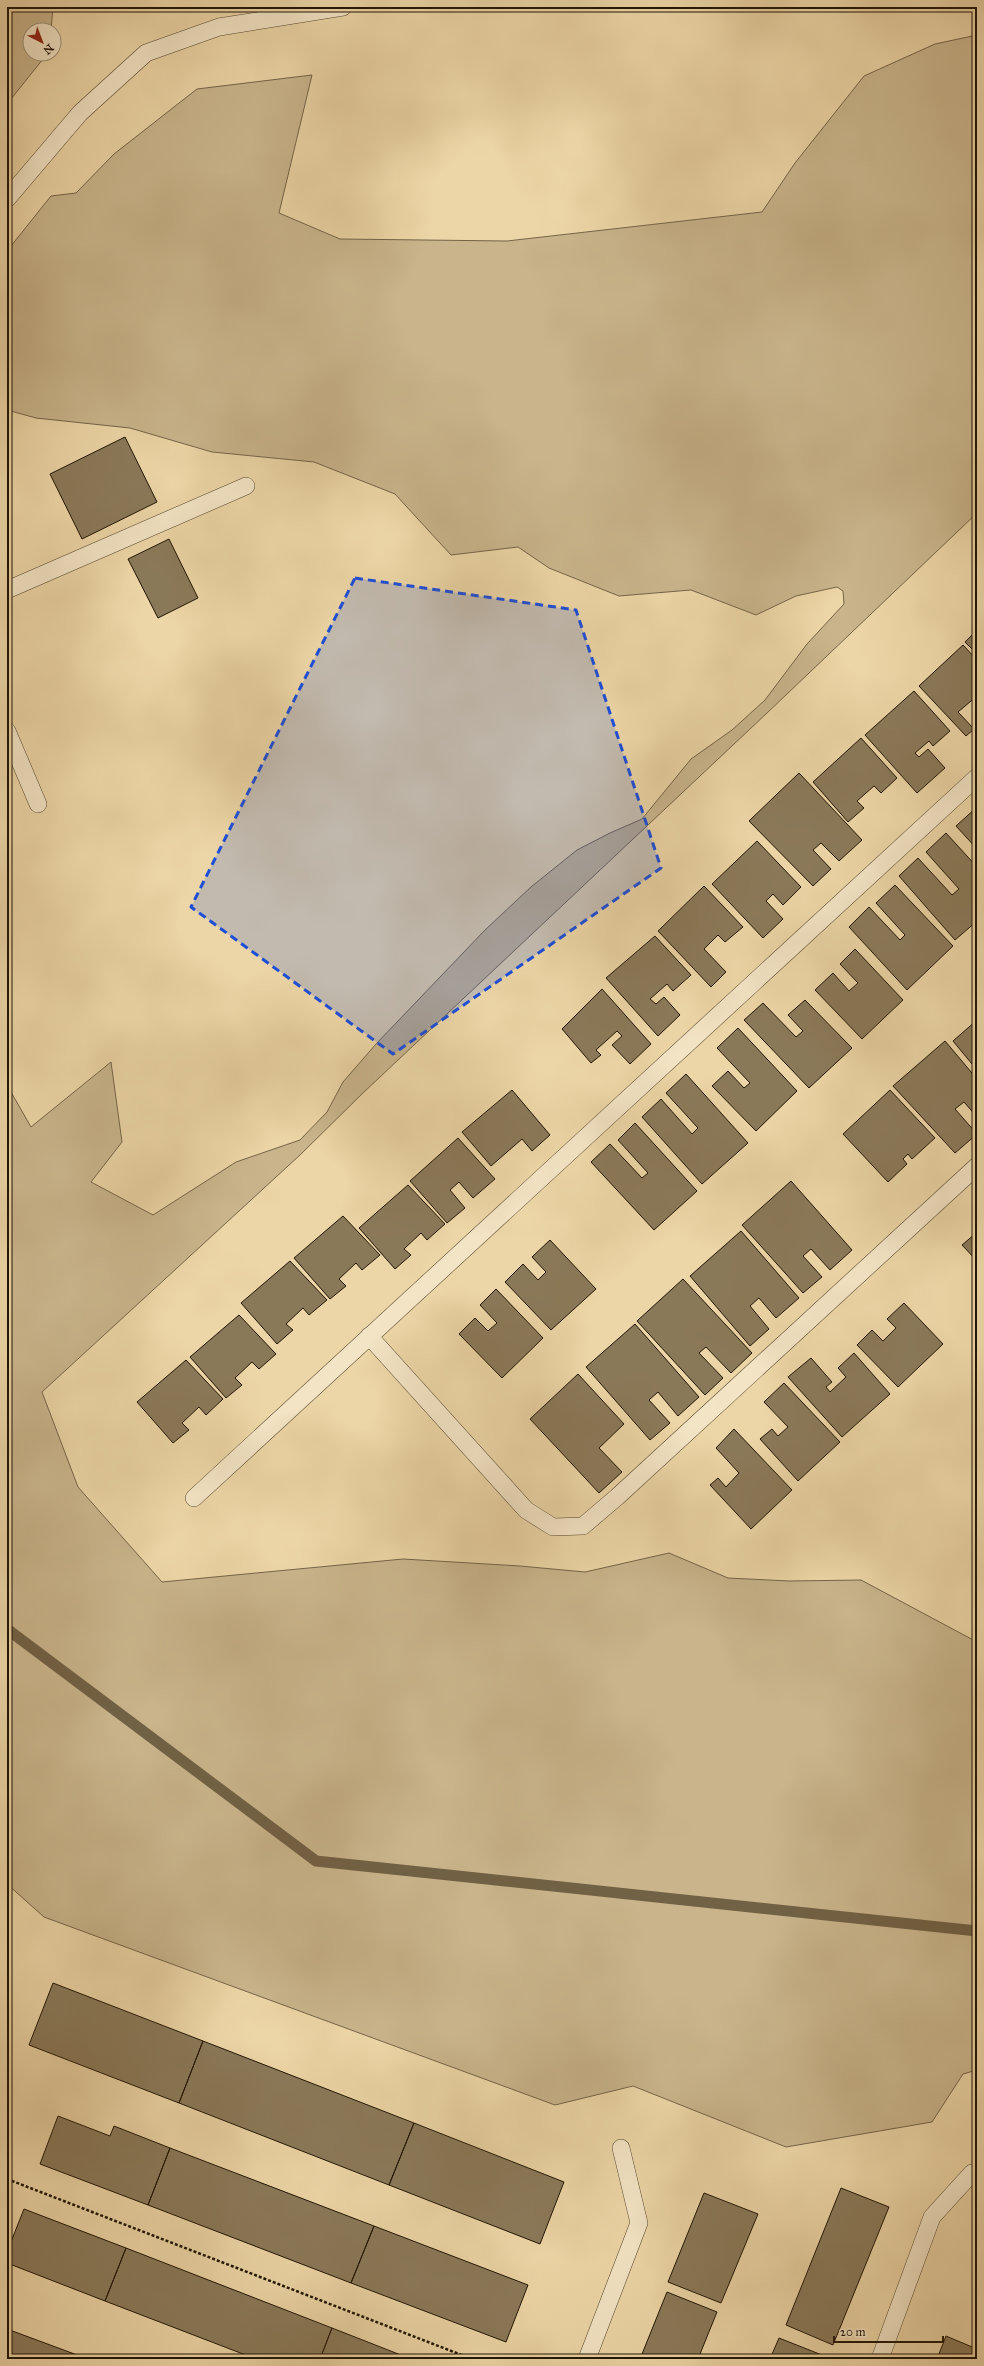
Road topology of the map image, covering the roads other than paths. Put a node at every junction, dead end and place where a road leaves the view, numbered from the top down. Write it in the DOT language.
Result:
graph roads {
  1 [pos="343,7"];
  2 [pos="7,199"];
  3 [pos="246,486"];
  4 [pos="7,590"];
  5 [pos="7,731"];
  6 [pos="977,777"];
  7 [pos="38,804"];
  8 [pos="977,1166"];
  9 [pos="369,1336"];
  10 [pos="194,1498"];
  11 [pos="621,2148"];
  12 [pos="972,2173"];
  13 [pos="587,2359"];
  14 [pos="880,2359"];
  1 -- 2 [label="lane"];
  3 -- 4 [label="lane"];
  5 -- 7 [label="lane"];
  6 -- 9 [label="lane"];
  8 -- 9 [label="lane"];
  9 -- 10 [label="lane"];
  11 -- 13 [label="lane"];
  12 -- 14 [label="lane"];
}
